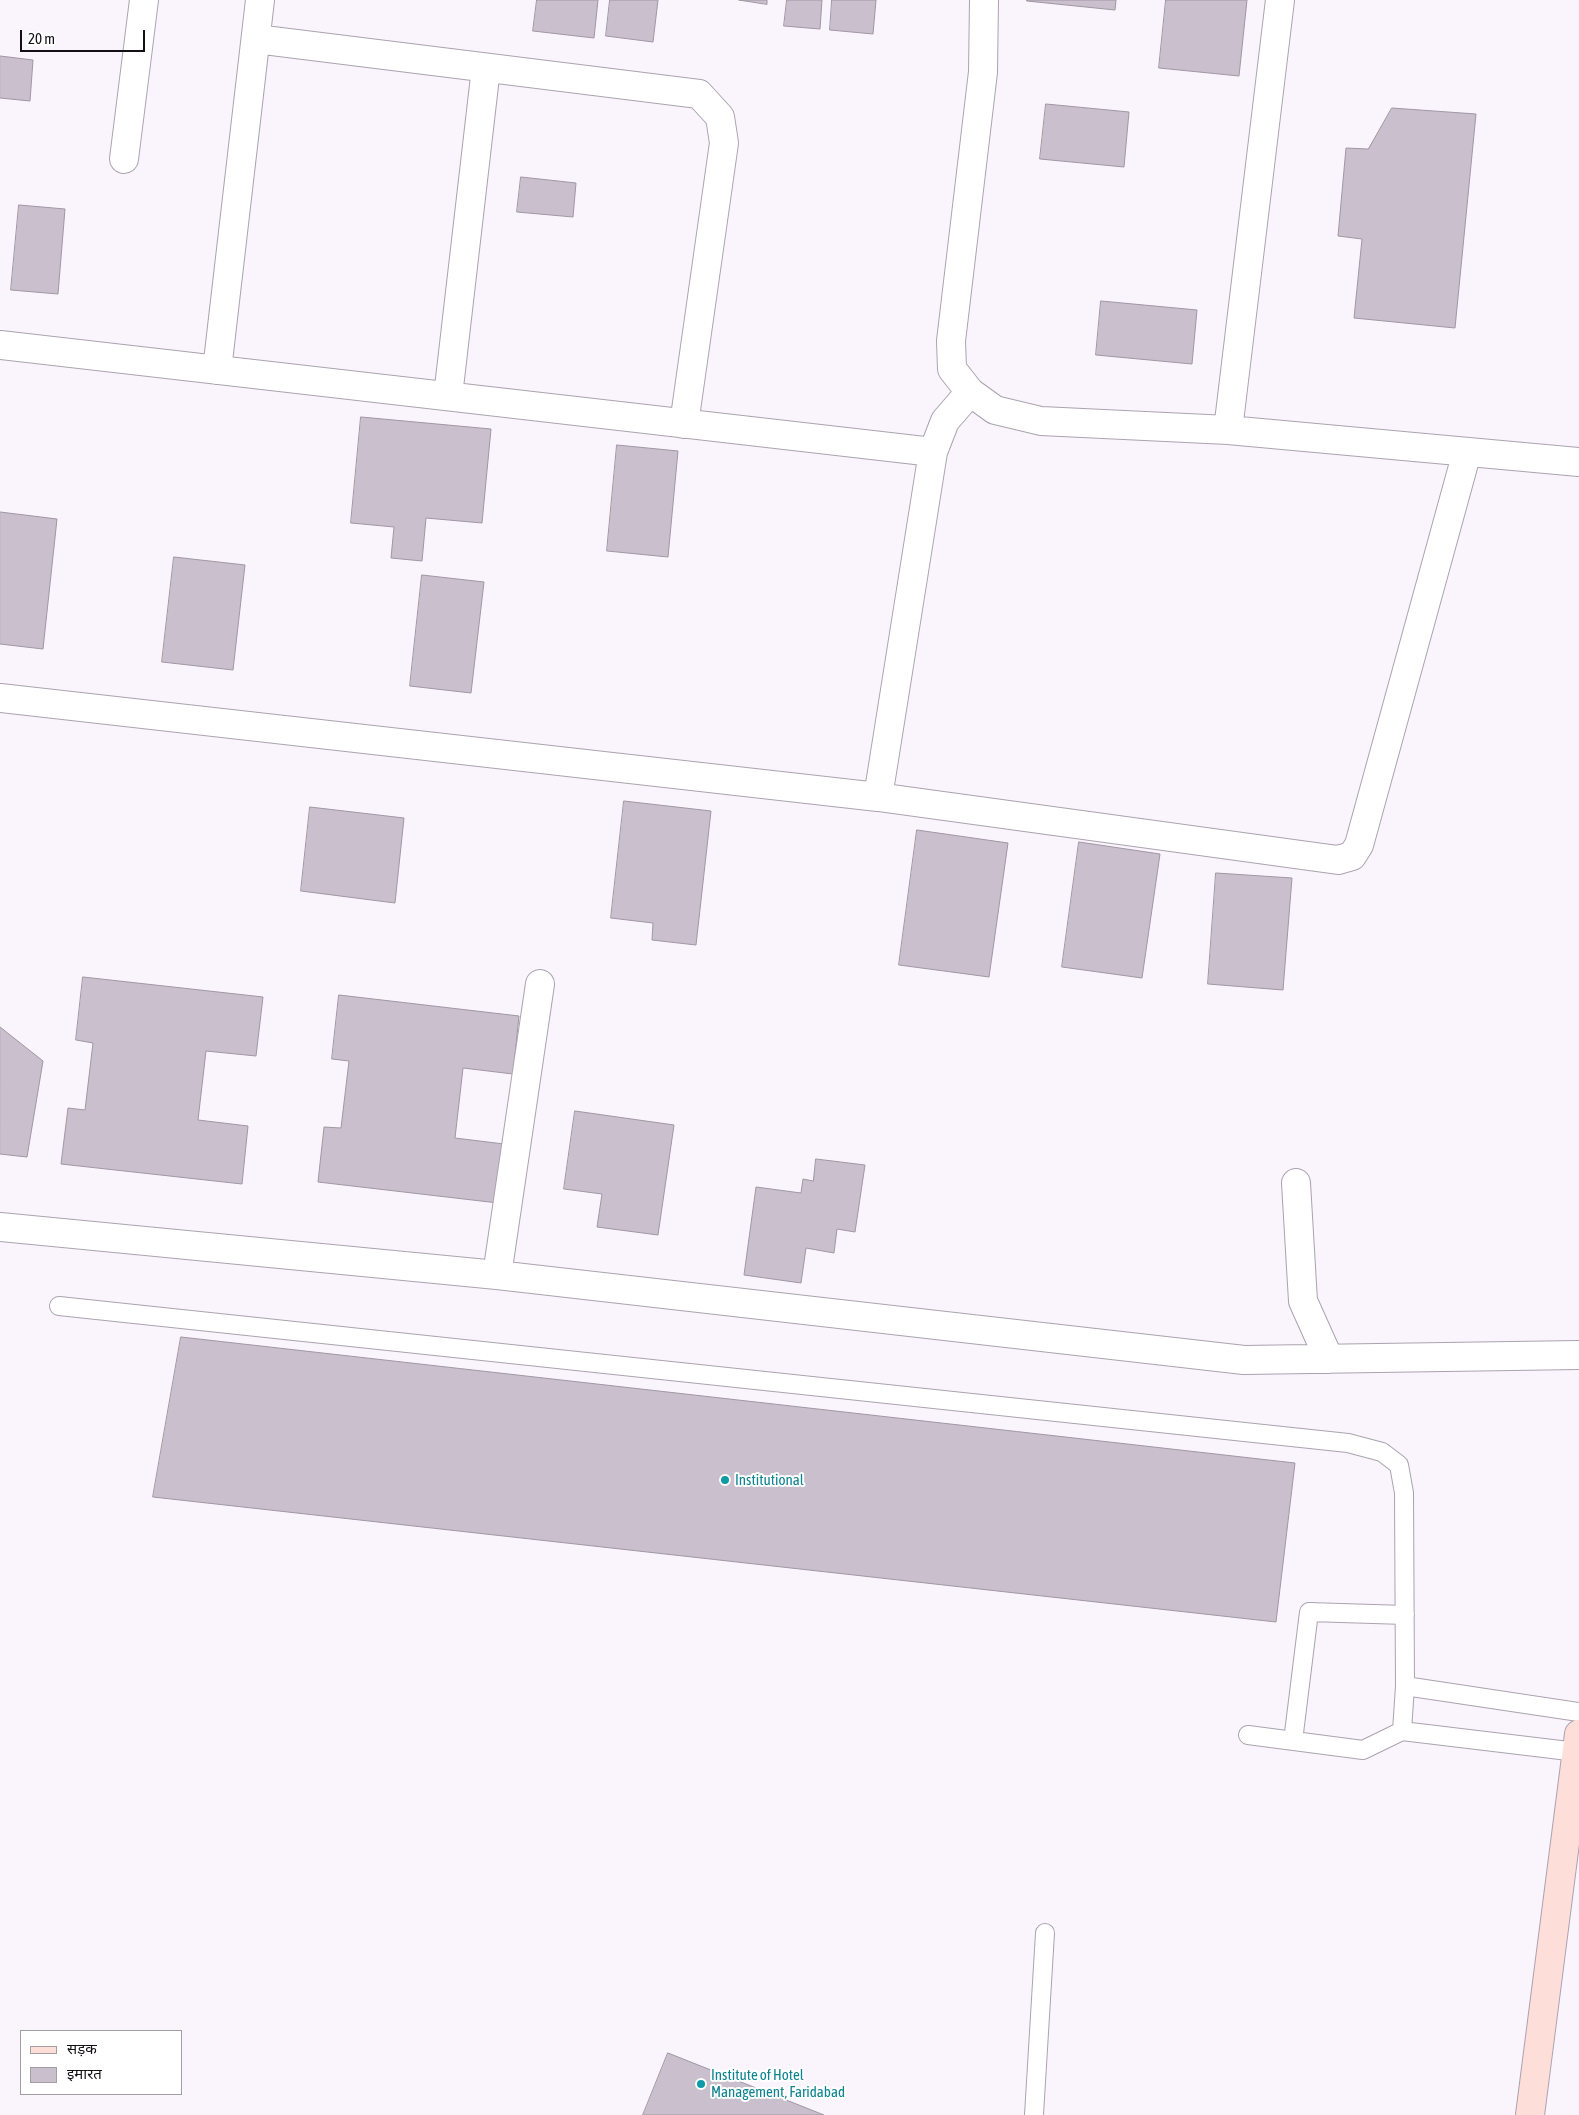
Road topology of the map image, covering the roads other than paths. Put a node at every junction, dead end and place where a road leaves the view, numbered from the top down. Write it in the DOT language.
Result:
graph roads {
  1 [pos="144,0"];
  2 [pos="260,0"];
  3 [pos="984,0"];
  4 [pos="1280,0"];
  5 [pos="256,39"];
  6 [pos="486,68"];
  7 [pos="124,159"];
  8 [pos="0,345"];
  9 [pos="216,370"];
  10 [pos="970,392"];
  11 [pos="448,396"];
  12 [pos="684,424"];
  13 [pos="1228,430"];
  14 [pos="933,452"];
  15 [pos="1467,452"];
  16 [pos="1579,462"];
  17 [pos="0,698"];
  18 [pos="878,798"];
  19 [pos="540,984"];
  20 [pos="1296,1183"];
  21 [pos="0,1227"];
  22 [pos="497,1275"];
  23 [pos="60,1306"];
  24 [pos="1579,1355"];
  25 [pos="1329,1359"];
  26 [pos="1405,1616"];
  27 [pos="1404,1686"];
  28 [pos="1579,1712"];
  29 [pos="1402,1731"];
  30 [pos="1248,1735"];
  31 [pos="1292,1741"];
  32 [pos="1578,1743"];
  33 [pos="1045,1934"];
  34 [pos="1034,2115"];
  35 [pos="1530,2115"];
  1 -- 7 [label="street"];
  2 -- 5 [label="street"];
  3 -- 10 [label="street"];
  4 -- 13 [label="street"];
  5 -- 6 [label="street"];
  5 -- 9 [label="street"];
  6 -- 11 [label="street"];
  6 -- 12 [label="street"];
  8 -- 9 [label="street"];
  9 -- 11 [label="street"];
  10 -- 13 [label="street"];
  10 -- 14 [label="street"];
  11 -- 12 [label="street"];
  12 -- 14 [label="street"];
  13 -- 15 [label="street"];
  14 -- 18 [label="street"];
  15 -- 16 [label="street"];
  15 -- 18 [label="street"];
  17 -- 18 [label="street"];
  19 -- 22 [label="street"];
  20 -- 25 [label="street"];
  21 -- 22 [label="street"];
  22 -- 25 [label="street"];
  23 -- 26 [label="lane"];
  24 -- 25 [label="street"];
  26 -- 27 [label="lane"];
  26 -- 31 [label="lane"];
  27 -- 28 [label="lane"];
  27 -- 29 [label="lane"];
  29 -- 31 [label="lane"];
  29 -- 32 [label="lane"];
  30 -- 31 [label="lane"];
  32 -- 35 [label="street"];
  33 -- 34 [label="lane"];
}
